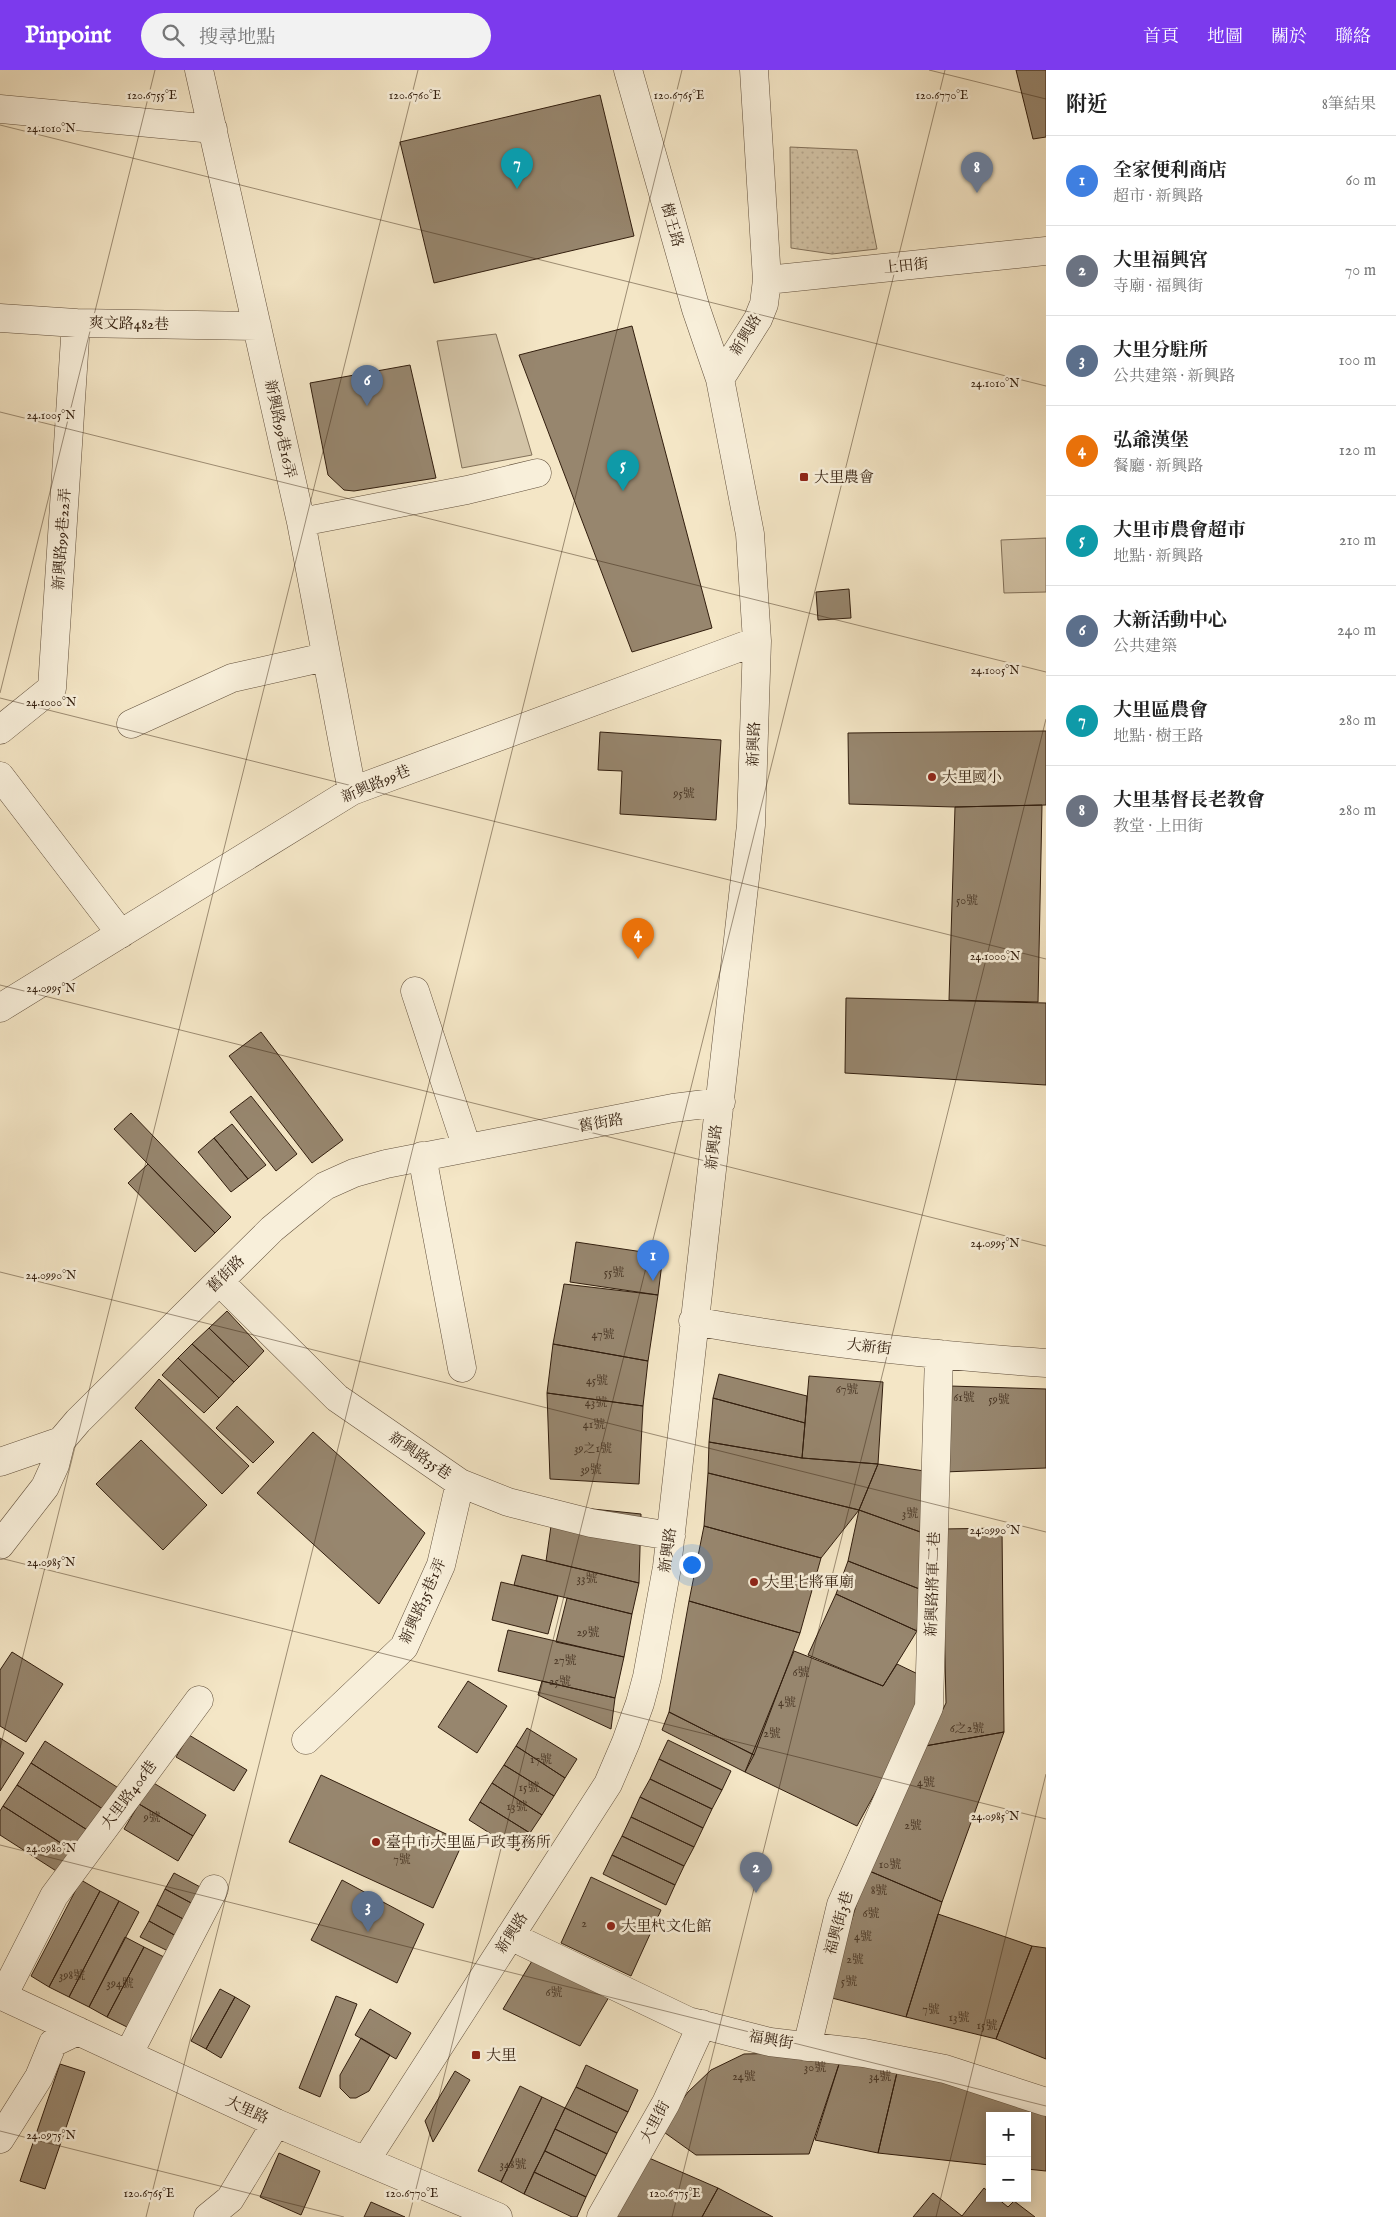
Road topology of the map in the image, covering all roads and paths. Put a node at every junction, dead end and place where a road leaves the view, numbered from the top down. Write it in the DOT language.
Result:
graph roads {
  1 [pos="199,70"];
  2 [pos="628,70"];
  3 [pos="754,70"];
  4 [pos="0,109"];
  5 [pos="213,129"];
  6 [pos="1046,251"];
  7 [pos="766,280"];
  8 [pos="0,318"];
  9 [pos="76,323"];
  10 [pos="257,326"];
  11 [pos="720,379"];
  12 [pos="537,473"];
  13 [pos="301,522"];
  14 [pos="758,641"];
  15 [pos="325,657"];
  16 [pos="131,724"];
  17 [pos="0,730"];
  18 [pos="0,776"];
  19 [pos="352,791"];
  20 [pos="121,934"];
  21 [pos="415,991"];
  22 [pos="0,1008"];
  23 [pos="721,1102"];
  24 [pos="466,1148"];
  25 [pos="422,1156"];
  26 [pos="220,1282"];
  27 [pos="693,1321"];
  28 [pos="939,1354"];
  29 [pos="1046,1363"];
  30 [pos="462,1368"];
  31 [pos="61,1441"];
  32 [pos="0,1462"];
  33 [pos="460,1483"];
  34 [pos="671,1536"];
  35 [pos="0,1545"];
  36 [pos="199,1700"];
  37 [pos="306,1740"];
  38 [pos="885,1804"];
  39 [pos="214,1889"];
  40 [pos="510,1936"];
  41 [pos="2,1996"];
  42 [pos="702,2024"];
  43 [pos="78,2031"];
  44 [pos="807,2046"];
  45 [pos="129,2053"];
  46 [pos="1046,2102"];
  47 [pos="276,2124"];
  48 [pos="0,2138"];
  49 [pos="366,2160"];
  50 [pos="208,2217"];
  51 [pos="498,2217"];
  52 [pos="601,2217"];
  1 -- 5 [label="street, 新興路99巷16弄"];
  2 -- 11 [label="street, 樹王路"];
  3 -- 7 [label="street, 新興路"];
  4 -- 5 [label="street"];
  5 -- 10 [label="street, 新興路99巷16弄"];
  6 -- 7 [label="street, 上田街"];
  7 -- 11 [label="street, 新興路"];
  8 -- 9 [label="street, 爽文路482巷"];
  9 -- 10 [label="street, 爽文路482巷"];
  9 -- 17 [label="street, 新興路99巷22弄"];
  10 -- 13 [label="street, 新興路99巷16弄"];
  11 -- 14 [label="street, 新興路"];
  12 -- 13 [label="street"];
  13 -- 15 [label="street, 新興路99巷16弄"];
  14 -- 19 [label="street, 新興路99巷"];
  14 -- 23 [label="street, 新興路"];
  15 -- 16 [label="street"];
  15 -- 19 [label="street, 新興路99巷16弄"];
  18 -- 20 [label="street"];
  19 -- 20 [label="street, 新興路99巷"];
  20 -- 22 [label="street, 新興路99巷"];
  21 -- 24 [label="street"];
  23 -- 24 [label="street, 舊街路"];
  23 -- 27 [label="street, 新興路"];
  24 -- 25 [label="street, 舊街路"];
  25 -- 26 [label="street, 舊街路"];
  25 -- 30 [label="street"];
  26 -- 31 [label="street, 舊街路"];
  26 -- 33 [label="street, 新興路35巷"];
  27 -- 28 [label="street, 大新街"];
  27 -- 34 [label="street, 新興路"];
  28 -- 29 [label="street, 大新街"];
  28 -- 38 [label="street, 新興路將軍二巷"];
  31 -- 32 [label="street"];
  31 -- 35 [label="street, 舊街路"];
  33 -- 34 [label="street, 新興路35巷"];
  33 -- 37 [label="street, 新興路35巷1弄"];
  34 -- 40 [label="street, 新興路"];
  36 -- 41 [label="street, 大里路406巷"];
  38 -- 44 [label="street, 福興街3巷"];
  39 -- 45 [label="street"];
  40 -- 42 [label="street, 福興街"];
  40 -- 49 [label="street, 新興路"];
  41 -- 43 [label="street, 大里路"];
  42 -- 44 [label="street, 福興街"];
  42 -- 52 [label="street, 大里街"];
  43 -- 45 [label="street, 大里路"];
  43 -- 48 [label="street"];
  44 -- 46 [label="street, 福興街"];
  45 -- 47 [label="street, 大里路"];
  47 -- 49 [label="street, 大里路"];
  47 -- 50 [label="street"];
  49 -- 51 [label="street, 大里路"];
}
